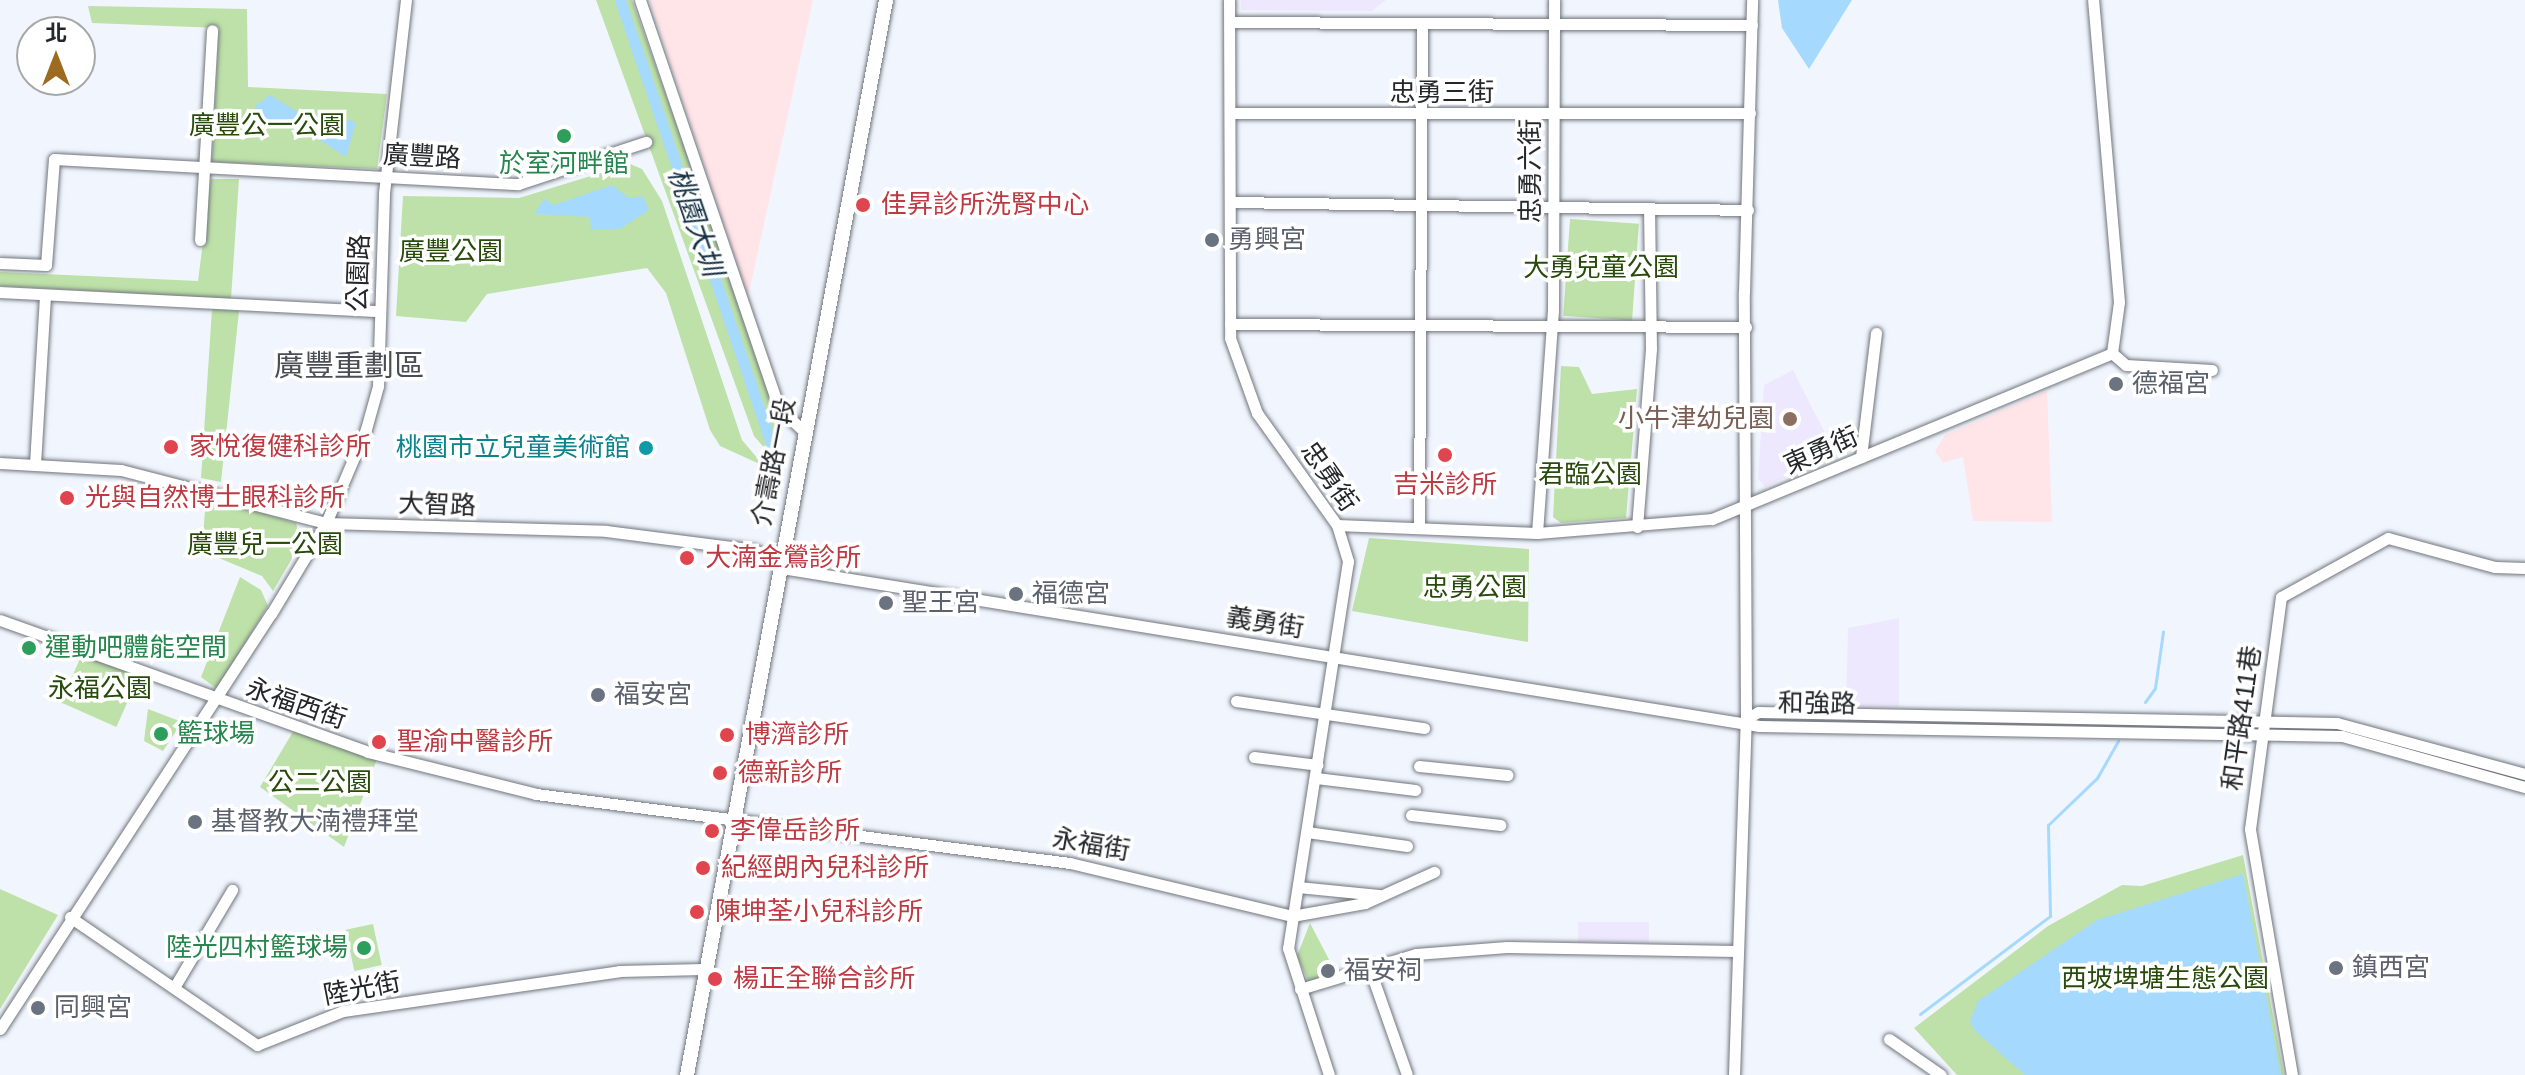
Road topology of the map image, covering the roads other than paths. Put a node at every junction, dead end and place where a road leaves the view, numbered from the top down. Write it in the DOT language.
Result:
graph roads {
  1 [pos="406,0"];
  2 [pos="640,0"];
  3 [pos="886,0"];
  4 [pos="1229,0"];
  5 [pos="1554,0"];
  6 [pos="1752,0"];
  7 [pos="2093,0"];
  8 [pos="1230,22"];
  9 [pos="1422,23"];
  10 [pos="1553,24"];
  11 [pos="1752,25"];
  12 [pos="212,30"];
  13 [pos="1230,113"];
  14 [pos="1750,113"];
  15 [pos="1421,115"];
  16 [pos="1553,116"];
  17 [pos="646,142"];
  18 [pos="205,169"];
  19 [pos="386,177"];
  20 [pos="1230,202"];
  21 [pos="1420,209"];
  22 [pos="1748,210"];
  23 [pos="1553,211"];
  24 [pos="1649,211"];
  25 [pos="200,240"];
  26 [pos="0,263"];
  27 [pos="0,292"];
  28 [pos="45,295"];
  29 [pos="380,311"];
  30 [pos="1230,324"];
  31 [pos="1420,327"];
  32 [pos="1746,327"];
  33 [pos="1552,328"];
  34 [pos="1651,328"];
  35 [pos="1876,333"];
  36 [pos="2112,353"];
  37 [pos="2212,370"];
  38 [pos="804,431"];
  39 [pos="1861,457"];
  40 [pos="0,463"];
  41 [pos="35,464"];
  42 [pos="1743,510"];
  43 [pos="326,523"];
  44 [pos="1337,525"];
  45 [pos="1419,526"];
  46 [pos="1637,527"];
  47 [pos="1537,533"];
  48 [pos="778,564"];
  49 [pos="2525,568"];
  50 [pos="0,620"];
  51 [pos="1334,657"];
  52 [pos="216,699"];
  53 [pos="1236,701"];
  54 [pos="1326,713"];
  55 [pos="2260,718"];
  56 [pos="1746,719"];
  57 [pos="1424,728"];
  58 [pos="2258,732"];
  59 [pos="1254,757"];
  60 [pos="1318,765"];
  61 [pos="1419,766"];
  62 [pos="2525,774"];
  63 [pos="1508,775"];
  64 [pos="1316,778"];
  65 [pos="2525,787"];
  66 [pos="1415,790"];
  67 [pos="1411,815"];
  68 [pos="729,820"];
  69 [pos="1500,825"];
  70 [pos="1307,832"];
  71 [pos="1407,846"];
  72 [pos="1434,872"];
  73 [pos="1298,887"];
  74 [pos="232,890"];
  75 [pos="1379,895"];
  76 [pos="1292,916"];
  77 [pos="70,917"];
  78 [pos="1736,951"];
  79 [pos="1369,967"];
  80 [pos="703,969"];
  81 [pos="175,986"];
  82 [pos="1300,989"];
  83 [pos="0,1029"];
  84 [pos="1889,1039"];
  85 [pos="687,1075"];
  86 [pos="1329,1075"];
  87 [pos="1407,1075"];
  88 [pos="1734,1075"];
  89 [pos="1941,1075"];
  90 [pos="2292,1075"];
  1 -- 19 [label="street, 公園路"];
  2 -- 38 [label="street"];
  3 -- 38 [label="main road, 介壽路一段"];
  4 -- 8 [label="street, 忠勇街"];
  5 -- 10 [label="street, 忠勇六街"];
  6 -- 11 [label="street"];
  7 -- 36 [label="street"];
  8 -- 9 [label="street"];
  8 -- 13 [label="street, 忠勇街"];
  9 -- 10 [label="street"];
  9 -- 15 [label="street"];
  10 -- 11 [label="street"];
  10 -- 16 [label="street, 忠勇六街"];
  11 -- 14 [label="street"];
  12 -- 18 [label="street"];
  13 -- 15 [label="street, 忠勇三街"];
  13 -- 20 [label="street, 忠勇街"];
  14 -- 16 [label="street, 忠勇三街"];
  14 -- 22 [label="street"];
  15 -- 16 [label="street, 忠勇三街"];
  15 -- 21 [label="street"];
  16 -- 23 [label="street, 忠勇六街"];
  17 -- 19 [label="street, 廣豐路"];
  18 -- 19 [label="street, 廣豐路"];
  18 -- 25 [label="street"];
  18 -- 26 [label="street, 廣豐路"];
  19 -- 29 [label="street, 公園路"];
  20 -- 21 [label="street"];
  20 -- 30 [label="street, 忠勇街"];
  21 -- 23 [label="street"];
  21 -- 31 [label="street"];
  22 -- 24 [label="street"];
  22 -- 32 [label="street"];
  23 -- 24 [label="street"];
  23 -- 33 [label="street, 忠勇六街"];
  24 -- 34 [label="street"];
  27 -- 28 [label="street"];
  28 -- 29 [label="street"];
  28 -- 41 [label="street"];
  29 -- 43 [label="street, 公園路"];
  30 -- 31 [label="street"];
  30 -- 44 [label="street, 忠勇街"];
  31 -- 33 [label="street"];
  31 -- 45 [label="street"];
  32 -- 34 [label="street"];
  32 -- 42 [label="street"];
  33 -- 34 [label="street"];
  33 -- 47 [label="street, 忠勇六街"];
  34 -- 46 [label="street"];
  35 -- 39 [label="street"];
  36 -- 37 [label="street"];
  36 -- 39 [label="street, 東勇街"];
  38 -- 48 [label="main road, 介壽路一段"];
  39 -- 42 [label="street, 東勇街"];
  40 -- 41 [label="street, 大智路"];
  41 -- 43 [label="street, 大智路"];
  42 -- 46 [label="street, 東勇街"];
  42 -- 56 [label="street"];
  43 -- 48 [label="street, 大智路"];
  43 -- 52 [label="street, 公園路"];
  44 -- 45 [label="street, 東勇街"];
  44 -- 51 [label="street, 忠勇街"];
  45 -- 47 [label="street, 東勇街"];
  46 -- 47 [label="street, 東勇街"];
  48 -- 51 [label="street, 義勇街"];
  48 -- 68 [label="main road, 介壽路一段"];
  49 -- 55 [label="street, 和平路411巷"];
  50 -- 52 [label="street, 永福西街"];
  51 -- 54 [label="street, 忠勇街"];
  51 -- 56 [label="street, 義勇街"];
  52 -- 68 [label="street, 永福西街"];
  52 -- 77 [label="street, 公園路"];
  53 -- 54 [label="street"];
  54 -- 57 [label="street"];
  54 -- 60 [label="street, 忠勇街"];
  55 -- 56 [label="street, 和強路"];
  55 -- 58 [label="street, 和平路411巷"];
  55 -- 62 [label="street, 和強路"];
  56 -- 58 [label="street, 和強路"];
  56 -- 78 [label="street"];
  58 -- 65 [label="street, 和強路"];
  58 -- 90 [label="street, 和平路411巷"];
  59 -- 60 [label="street"];
  60 -- 64 [label="street, 忠勇街"];
  61 -- 63 [label="street"];
  64 -- 66 [label="street"];
  64 -- 70 [label="street, 忠勇街"];
  67 -- 69 [label="street"];
  68 -- 76 [label="street, 永福街"];
  68 -- 80 [label="main road, 介壽路一段"];
  70 -- 71 [label="street"];
  70 -- 73 [label="street, 忠勇街"];
  72 -- 75 [label="street, 永福街"];
  73 -- 75 [label="street"];
  73 -- 76 [label="street, 忠勇街"];
  74 -- 81 [label="street"];
  75 -- 76 [label="street, 永福街"];
  76 -- 82 [label="street, 忠勇街"];
  77 -- 81 [label="street, 陸光街"];
  77 -- 83 [label="street, 公園路"];
  78 -- 79 [label="street"];
  78 -- 88 [label="street"];
  79 -- 82 [label="street"];
  79 -- 87 [label="street"];
  80 -- 81 [label="street, 陸光街"];
  80 -- 85 [label="main road, 介壽路一段"];
  82 -- 86 [label="street, 忠勇街"];
  84 -- 89 [label="street"];
}
